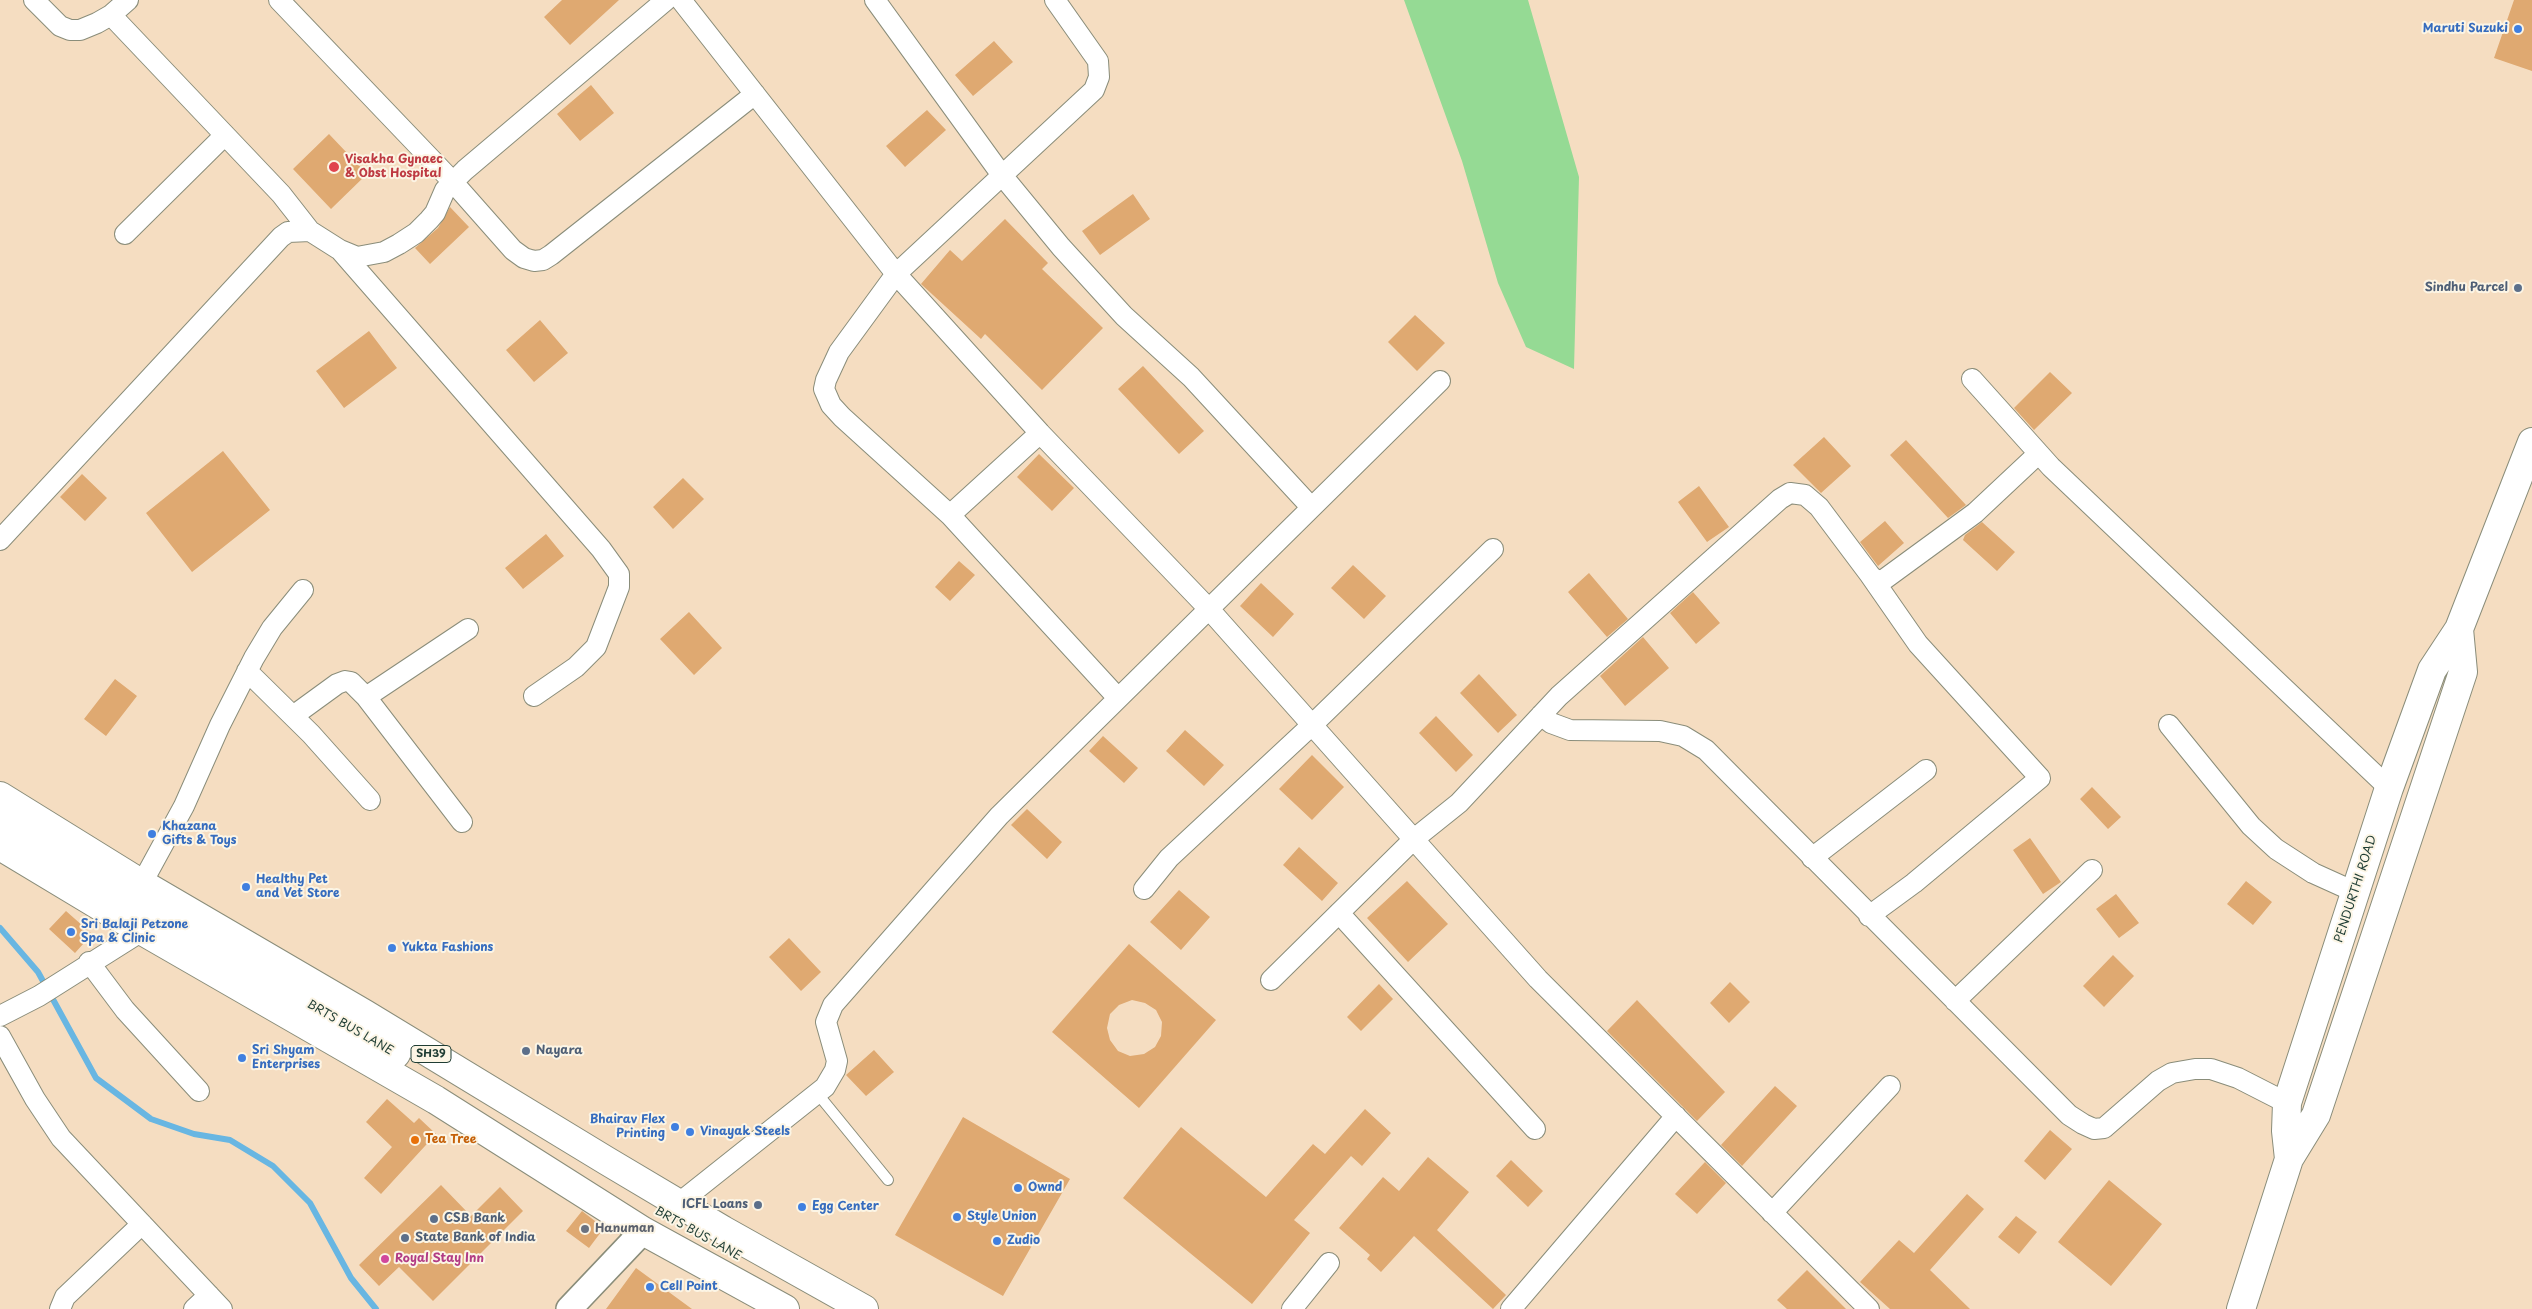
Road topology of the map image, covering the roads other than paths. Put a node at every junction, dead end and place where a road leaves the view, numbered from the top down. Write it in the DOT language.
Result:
graph roads {
  1 [pos="34,0"];
  2 [pos="128,0"];
  3 [pos="279,0"];
  4 [pos="666,0"];
  5 [pos="681,0"];
  6 [pos="875,0"];
  7 [pos="1055,0"];
  8 [pos="111,15"];
  9 [pos="755,94"];
  10 [pos="225,135"];
  11 [pos="1001,174"];
  12 [pos="452,181"];
  13 [pos="310,231"];
  14 [pos="125,234"];
  15 [pos="340,250"];
  16 [pos="896,274"];
  17 [pos="1972,379"];
  18 [pos="1440,381"];
  19 [pos="1040,433"];
  20 [pos="2532,442"];
  21 [pos="2038,454"];
  22 [pos="1311,507"];
  23 [pos="950,516"];
  24 [pos="0,540"];
  25 [pos="1493,549"];
  26 [pos="1870,575"];
  27 [pos="303,590"];
  28 [pos="1208,608"];
  29 [pos="468,629"];
  30 [pos="2460,629"];
  31 [pos="247,671"];
  32 [pos="534,696"];
  33 [pos="366,697"];
  34 [pos="1117,697"];
  35 [pos="1541,715"];
  36 [pos="293,716"];
  37 [pos="1312,725"];
  38 [pos="2169,725"];
  39 [pos="1926,770"];
  40 [pos="2389,788"];
  41 [pos="0,796"];
  42 [pos="370,800"];
  43 [pos="0,818"];
  44 [pos="462,822"];
  45 [pos="1414,840"];
  46 [pos="0,846"];
  47 [pos="1812,858"];
  48 [pos="2092,870"];
  49 [pos="142,884"];
  50 [pos="1144,889"];
  51 [pos="2355,892"];
  52 [pos="1339,913"];
  53 [pos="1869,916"];
  54 [pos="142,931"];
  55 [pos="89,962"];
  56 [pos="1271,980"];
  57 [pos="1955,1001"];
  58 [pos="0,1016"];
  59 [pos="0,1036"];
  60 [pos="1890,1086"];
  61 [pos="199,1091"];
  62 [pos="817,1094"];
  63 [pos="2288,1102"];
  64 [pos="1676,1116"];
  65 [pos="1535,1130"];
  66 [pos="2289,1159"];
  67 [pos="888,1180"];
  68 [pos="1772,1213"];
  69 [pos="662,1216"];
  70 [pos="142,1224"];
  71 [pos="1329,1263"];
  72 [pos="215,1302"];
  73 [pos="60,1309"];
  74 [pos="194,1309"];
  75 [pos="569,1309"];
  76 [pos="785,1309"];
  77 [pos="832,1309"];
  78 [pos="864,1309"];
  79 [pos="1292,1309"];
  80 [pos="1511,1309"];
  81 [pos="1869,1309"];
  82 [pos="2241,1309"];
  1 -- 8 [label="street"];
  2 -- 8 [label="street"];
  3 -- 12 [label="street"];
  4 -- 12 [label="street"];
  5 -- 9 [label="street"];
  6 -- 11 [label="street"];
  7 -- 11 [label="street"];
  8 -- 10 [label="street"];
  9 -- 12 [label="street"];
  9 -- 16 [label="street"];
  10 -- 13 [label="street"];
  10 -- 14 [label="street"];
  11 -- 16 [label="street"];
  11 -- 22 [label="street"];
  12 -- 15 [label="street"];
  13 -- 15 [label="street"];
  13 -- 24 [label="street"];
  15 -- 32 [label="street"];
  16 -- 19 [label="street"];
  16 -- 23 [label="street"];
  17 -- 21 [label="street"];
  18 -- 22 [label="street"];
  19 -- 23 [label="street"];
  19 -- 28 [label="street"];
  20 -- 30 [label="main road, PENDURTHI ROAD"];
  21 -- 26 [label="street"];
  21 -- 40 [label="street"];
  22 -- 28 [label="street"];
  23 -- 34 [label="street"];
  25 -- 37 [label="street"];
  26 -- 35 [label="street"];
  26 -- 53 [label="street"];
  27 -- 31 [label="street"];
  28 -- 34 [label="street"];
  28 -- 37 [label="street"];
  29 -- 33 [label="street"];
  30 -- 40 [label="main road, PENDURTHI ROAD"];
  30 -- 66 [label="main road, PENDURTHI ROAD"];
  31 -- 36 [label="street"];
  31 -- 49 [label="street"];
  33 -- 36 [label="street"];
  33 -- 44 [label="street"];
  34 -- 62 [label="street"];
  35 -- 45 [label="street"];
  35 -- 47 [label="street"];
  36 -- 42 [label="street"];
  37 -- 45 [label="street"];
  37 -- 50 [label="street"];
  38 -- 51 [label="street"];
  39 -- 47 [label="street"];
  40 -- 51 [label="main road, PENDURTHI ROAD"];
  41 -- 49 [label="main road, SH39"];
  43 -- 69 [label="main road, BRTS BUS LANE"];
  45 -- 52 [label="street"];
  45 -- 64 [label="street"];
  46 -- 54 [label="main road, SH39"];
  47 -- 53 [label="street"];
  48 -- 57 [label="street"];
  49 -- 69 [label="main road, SH39"];
  51 -- 63 [label="main road, PENDURTHI ROAD"];
  52 -- 56 [label="street"];
  52 -- 65 [label="street"];
  53 -- 57 [label="street"];
  54 -- 55 [label="street"];
  54 -- 69 [label="main road, SH39"];
  55 -- 58 [label="street"];
  55 -- 61 [label="street"];
  57 -- 63 [label="street"];
  59 -- 70 [label="street"];
  60 -- 68 [label="street"];
  62 -- 67 [label="lane"];
  62 -- 69 [label="street"];
  63 -- 66 [label="main road, PENDURTHI ROAD"];
  64 -- 68 [label="street"];
  64 -- 80 [label="street"];
  66 -- 82 [label="main road, PENDURTHI ROAD"];
  68 -- 81 [label="street"];
  69 -- 75 [label="street"];
  69 -- 76 [label="main road, SH39"];
  69 -- 77 [label="main road, BRTS BUS LANE"];
  69 -- 78 [label="main road, SH39"];
  70 -- 72 [label="street"];
  70 -- 73 [label="street"];
  71 -- 79 [label="street"];
  72 -- 74 [label="street"];
}
